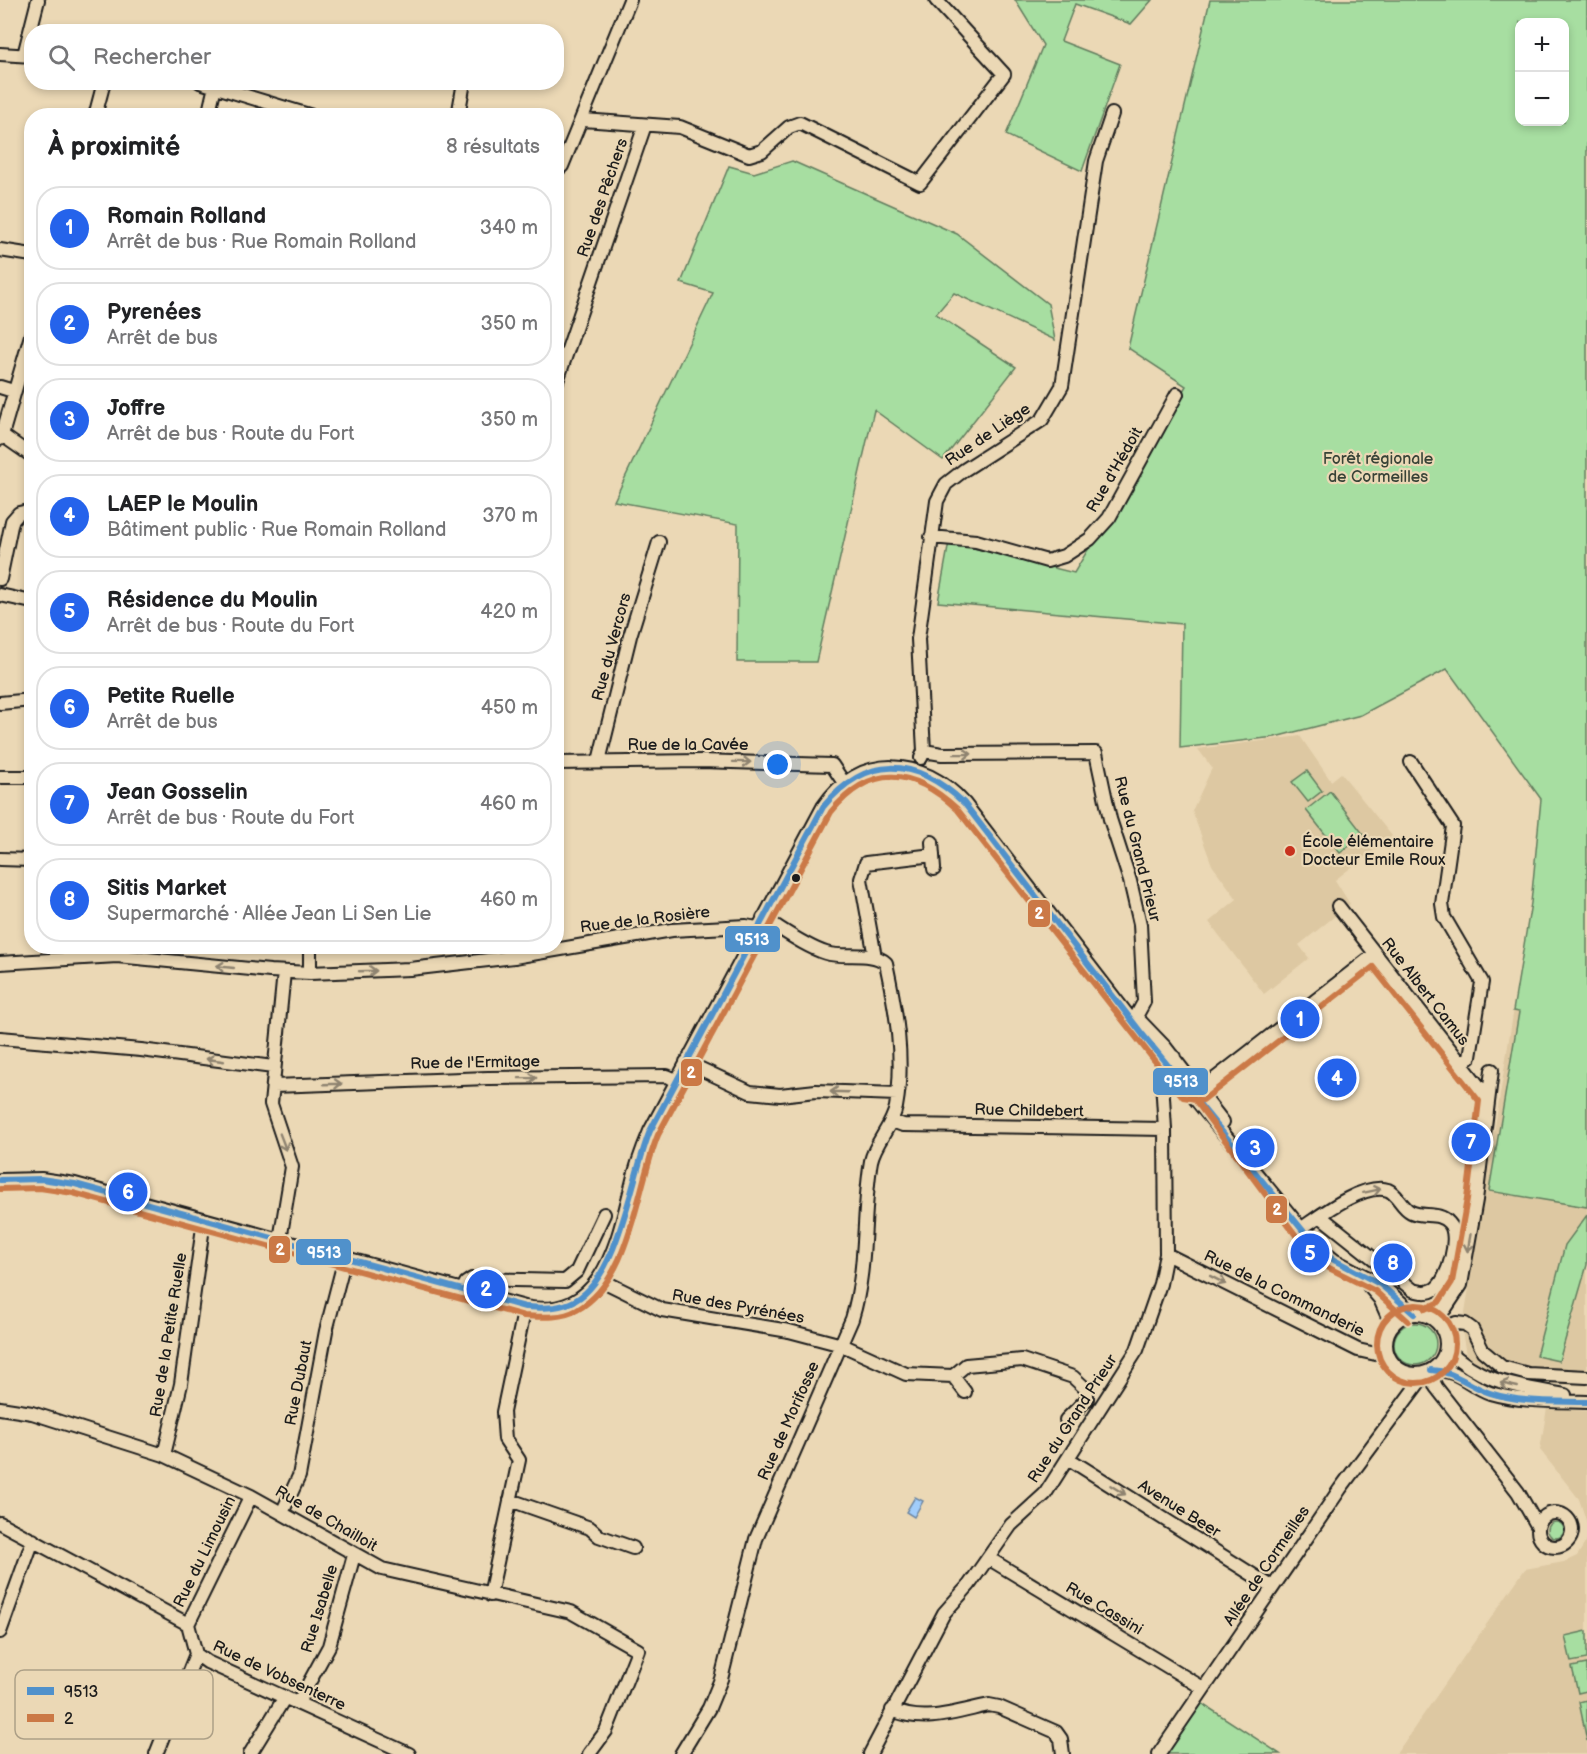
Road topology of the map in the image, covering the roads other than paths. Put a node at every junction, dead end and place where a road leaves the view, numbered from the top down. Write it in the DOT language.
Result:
graph roads {
  1 [pos="38,0"];
  2 [pos="630,0"];
  3 [pos="936,0"];
  4 [pos="34,24"];
  5 [pos="0,54"];
  6 [pos="24,56"];
  7 [pos="102,90"];
  8 [pos="214,90"];
  9 [pos="228,90"];
  10 [pos="463,90"];
  11 [pos="96,108"];
  12 [pos="210,108"];
  13 [pos="286,108"];
  14 [pos="459,108"];
  15 [pos="1112,114"];
  16 [pos="583,120"];
  17 [pos="645,125"];
  18 [pos="564,162"];
  19 [pos="0,250"];
  20 [pos="24,254"];
  21 [pos="24,361"];
  22 [pos="564,361"];
  23 [pos="0,387"];
  24 [pos="13,391"];
  25 [pos="1177,393"];
  26 [pos="1,437"];
  27 [pos="24,451"];
  28 [pos="24,512"];
  29 [pos="931,537"];
  30 [pos="658,542"];
  31 [pos="0,579"];
  32 [pos="0,594"];
  33 [pos="24,600"];
  34 [pos="24,701"];
  35 [pos="0,703"];
  36 [pos="924,751"];
  37 [pos="599,761"];
  38 [pos="1411,762"];
  39 [pos="564,763"];
  40 [pos="918,770"];
  41 [pos="0,777"];
  42 [pos="24,777"];
  43 [pos="844,783"];
  44 [pos="0,859"];
  45 [pos="24,860"];
  46 [pos="934,868"];
  47 [pos="1338,906"];
  48 [pos="760,923"];
  49 [pos="564,947"];
  50 [pos="72,954"];
  51 [pos="102,954"];
  52 [pos="310,954"];
  53 [pos="519,954"];
  54 [pos="1375,954"];
  55 [pos="875,957"];
  56 [pos="0,963"];
  57 [pos="284,972"];
  58 [pos="310,973"];
  59 [pos="1135,1020"];
  60 [pos="0,1038"];
  61 [pos="1170,1061"];
  62 [pos="686,1062"];
  63 [pos="1461,1064"];
  64 [pos="273,1067"];
  65 [pos="1492,1070"];
  66 [pos="676,1080"];
  67 [pos="274,1086"];
  68 [pos="1186,1089"];
  69 [pos="1199,1091"];
  70 [pos="897,1094"];
  71 [pos="1488,1098"];
  72 [pos="892,1120"];
  73 [pos="1165,1129"];
  74 [pos="0,1180"];
  75 [pos="1280,1201"];
  76 [pos="604,1214"];
  77 [pos="1320,1216"];
  78 [pos="204,1220"];
  79 [pos="1302,1228"];
  80 [pos="280,1240"];
  81 [pos="1166,1254"];
  82 [pos="345,1258"];
  83 [pos="1359,1275"];
  84 [pos="599,1279"];
  85 [pos="462,1291"];
  86 [pos="525,1307"];
  87 [pos="1414,1314"];
  88 [pos="1429,1317"];
  89 [pos="1392,1326"];
  90 [pos="1442,1330"];
  91 [pos="842,1345"];
  92 [pos="1446,1348"];
  93 [pos="1389,1357"];
  94 [pos="1429,1371"];
  95 [pos="1404,1372"];
  96 [pos="953,1376"];
  97 [pos="1587,1377"];
  98 [pos="965,1392"];
  99 [pos="1404,1398"];
  100 [pos="1587,1400"];
  101 [pos="0,1408"];
  102 [pos="1078,1408"];
  103 [pos="1095,1417"];
  104 [pos="1066,1420"];
  105 [pos="164,1455"];
  106 [pos="1069,1459"];
  107 [pos="251,1496"];
  108 [pos="510,1500"];
  109 [pos="1527,1508"];
  110 [pos="282,1513"];
  111 [pos="1548,1514"];
  112 [pos="0,1523"];
  113 [pos="1538,1527"];
  114 [pos="33,1540"];
  115 [pos="633,1548"];
  116 [pos="354,1555"];
  117 [pos="988,1558"];
  118 [pos="1272,1587"];
  119 [pos="490,1595"];
  120 [pos="188,1624"];
  121 [pos="0,1632"];
  122 [pos="196,1654"];
  123 [pos="190,1670"];
  124 [pos="1203,1688"];
  125 [pos="285,1697"];
  126 [pos="298,1703"];
  127 [pos="892,1710"];
  128 [pos="162,1739"];
  129 [pos="156,1754"];
  130 [pos="250,1754"];
  131 [pos="409,1754"];
  132 [pos="589,1754"];
  133 [pos="681,1754"];
  134 [pos="870,1754"];
  135 [pos="1063,1754"];
  136 [pos="1159,1754"];
  1 -- 4 [label="street"];
  2 -- 16 [label="street"];
  3 -- 17 [label="street"];
  5 -- 6 [label="street"];
  7 -- 11 [label="street"];
  8 -- 12 [label="street"];
  9 -- 13 [label="street"];
  10 -- 14 [label="street"];
  15 -- 29 [label="street, Rue de Liège"];
  16 -- 17 [label="street"];
  16 -- 18 [label="street"];
  17 -- 22 [label="street, Rue des Pêchers"];
  19 -- 20 [label="street"];
  21 -- 24 [label="street"];
  23 -- 24 [label="street"];
  24 -- 26 [label="street"];
  25 -- 29 [label="street, Rue d'Hédoit"];
  26 -- 27 [label="street"];
  28 -- 31 [label="street"];
  29 -- 36 [label="street, Rue de Liège"];
  30 -- 37 [label="street, Rue du Vercors"];
  32 -- 33 [label="street"];
  34 -- 35 [label="street"];
  36 -- 40 [label="street"];
  36 -- 59 [label="street, Rue du Grand Prieur, one-way"];
  37 -- 39 [label="street, Rue de la Cavée"];
  37 -- 43 [label="street, Rue de la Cavée, one-way"];
  38 -- 63 [label="street"];
  40 -- 43 [label="street"];
  40 -- 59 [label="street"];
  41 -- 42 [label="street"];
  43 -- 48 [label="street"];
  44 -- 45 [label="street"];
  46 -- 55 [label="street"];
  47 -- 54 [label="street, Rue Albert Camus"];
  49 -- 48 [label="street, Rue de la Rosière, one-way"];
  48 -- 55 [label="street"];
  48 -- 62 [label="street"];
  50 -- 56 [label="street, Rue de la Rosière"];
  57 -- 51 [label="street, Rue de la Rosière, one-way"];
  52 -- 58 [label="street"];
  58 -- 53 [label="street, Rue de la Rosière, one-way"];
  54 -- 63 [label="street, Rue Albert Camus"];
  54 -- 69 [label="street"];
  55 -- 70 [label="street, Rue de Morifosse"];
  57 -- 58 [label="street, Rue de la Rosière"];
  57 -- 64 [label="street"];
  59 -- 61 [label="street"];
  59 -- 61 [label="street"];
  64 -- 60 [label="street, one-way"];
  61 -- 68 [label="street"];
  61 -- 69 [label="street"];
  61 -- 73 [label="street, Rue du Grand Prieur"];
  62 -- 66 [label="street"];
  70 -- 62 [label="street, one-way"];
  63 -- 71 [label="street, Rue Albert Camus"];
  64 -- 67 [label="street"];
  65 -- 71 [label="street"];
  67 -- 66 [label="street, Rue de l'Ermitage, one-way"];
  66 -- 84 [label="street"];
  67 -- 80 [label="street, one-way"];
  68 -- 69 [label="street"];
  68 -- 75 [label="street"];
  69 -- 75 [label="street"];
  70 -- 72 [label="street, Rue de Morifosse"];
  71 -- 88 [label="street, one-way"];
  72 -- 73 [label="street, Rue Childebert"];
  72 -- 91 [label="street, Rue de Morifosse"];
  73 -- 81 [label="street, Rue du Grand Prieur"];
  74 -- 78 [label="street"];
  75 -- 79 [label="street"];
  76 -- 85 [label="street"];
  77 -- 77 [label="street, one-way"];
  77 -- 79 [label="street"];
  78 -- 80 [label="street"];
  78 -- 105 [label="street, Rue de la Petite Ruelle"];
  79 -- 83 [label="street"];
  80 -- 82 [label="street"];
  81 -- 93 [label="street, Rue de la Commanderie, one-way"];
  81 -- 103 [label="street, Rue du Grand Prieur"];
  82 -- 85 [label="street"];
  82 -- 110 [label="street, Rue Dubaut"];
  83 -- 87 [label="street"];
  83 -- 89 [label="street"];
  84 -- 86 [label="street"];
  84 -- 91 [label="street, Rue des Pyrénées"];
  85 -- 86 [label="street"];
  86 -- 108 [label="street"];
  87 -- 88 [label="street"];
  87 -- 89 [label="street"];
  88 -- 90 [label="street"];
  89 -- 93 [label="street"];
  90 -- 92 [label="street"];
  90 -- 97 [label="street"];
  91 -- 96 [label="street, Rue des Pyrénées"];
  91 -- 133 [label="street, Rue de Morifosse"];
  92 -- 94 [label="street"];
  100 -- 92 [label="street, one-way"];
  93 -- 95 [label="street"];
  94 -- 95 [label="street"];
  94 -- 99 [label="street, Allée de Cormeilles"];
  94 -- 100 [label="street"];
  94 -- 109 [label="street"];
  95 -- 99 [label="street"];
  96 -- 98 [label="street"];
  96 -- 102 [label="street"];
  99 -- 118 [label="street, Allée de Cormeilles"];
  101 -- 105 [label="street, Rue de Chailloit"];
  102 -- 103 [label="street"];
  102 -- 104 [label="street"];
  103 -- 106 [label="street, Rue du Grand Prieur"];
  105 -- 107 [label="street, Rue de Chailloit"];
  106 -- 117 [label="street, Rue du Grand Prieur"];
  106 -- 118 [label="street, Avenue Beer, one-way"];
  107 -- 110 [label="street, Rue de Chailloit"];
  107 -- 120 [label="street, Rue du Limousin"];
  108 -- 115 [label="street"];
  108 -- 119 [label="street"];
  109 -- 111 [label="street"];
  109 -- 113 [label="street"];
  110 -- 116 [label="street, Rue de Chailloit"];
  111 -- 113 [label="street"];
  111 -- 113 [label="street"];
  112 -- 114 [label="street"];
  114 -- 120 [label="street"];
  114 -- 121 [label="street"];
  116 -- 119 [label="street, Rue de Chailloit"];
  116 -- 126 [label="street, Rue Isabelle"];
  117 -- 124 [label="street, Rue Cassini"];
  117 -- 127 [label="street, Rue du Grand Prieur"];
  118 -- 124 [label="street, Allée de Cormeilles"];
  119 -- 132 [label="street, Rue de Chailloit"];
  120 -- 122 [label="street, Rue de Vobsenterre"];
  122 -- 123 [label="street"];
  122 -- 125 [label="street, Rue de Vobsenterre"];
  124 -- 136 [label="street, Allée de Cormeilles"];
  125 -- 126 [label="street, Rue de Vobsenterre"];
  125 -- 130 [label="street"];
  126 -- 131 [label="street, Rue de Vobsenterre"];
  127 -- 134 [label="street, Rue du Grand Prieur"];
  127 -- 135 [label="street"];
  128 -- 129 [label="street"];
}
